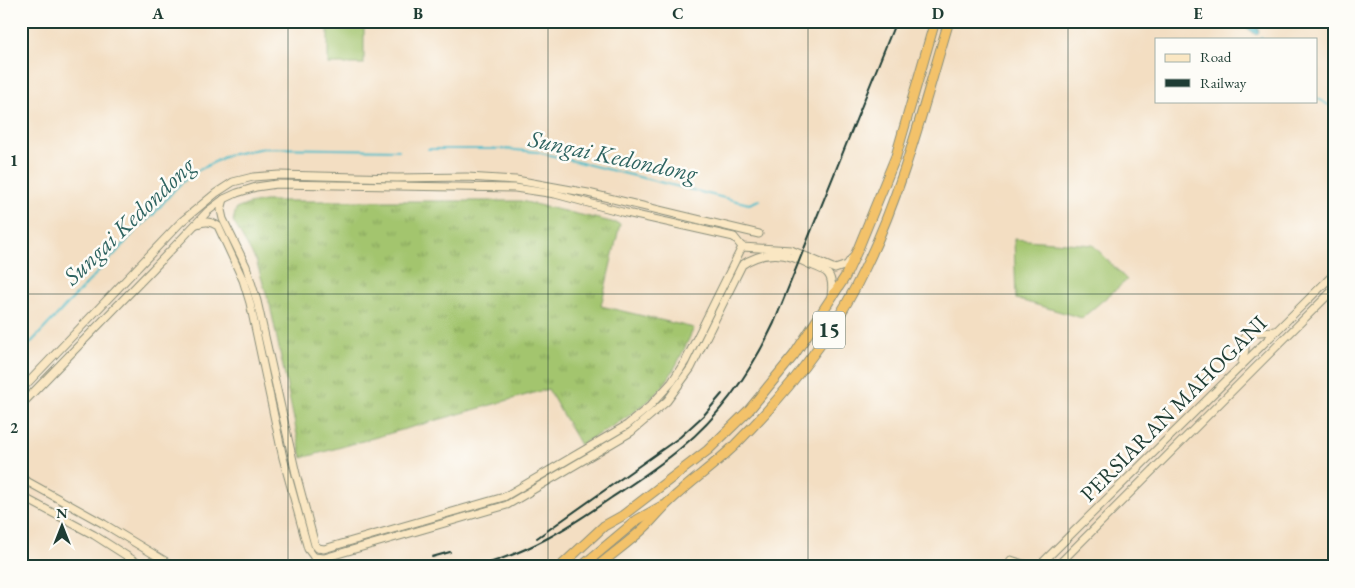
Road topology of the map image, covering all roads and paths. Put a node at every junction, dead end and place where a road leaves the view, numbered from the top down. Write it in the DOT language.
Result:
graph roads {
  1 [pos="935,21"];
  2 [pos="949,21"];
  3 [pos="224,199"];
  4 [pos="194,225"];
  5 [pos="759,234"];
  6 [pos="742,247"];
  7 [pos="751,247"];
  8 [pos="858,249"];
  9 [pos="764,254"];
  10 [pos="742,265"];
  11 [pos="1334,274"];
  12 [pos="1334,289"];
  13 [pos="830,302"];
  14 [pos="1275,331"];
  15 [pos="1241,365"];
  16 [pos="21,390"];
  17 [pos="21,405"];
  18 [pos="291,456"];
  19 [pos="283,458"];
  20 [pos="21,478"];
  21 [pos="21,496"];
  22 [pos="668,502"];
  23 [pos="622,516"];
  24 [pos="318,548"];
  25 [pos="314,557"];
  26 [pos="1011,560"];
  27 [pos="1038,566"];
  28 [pos="144,567"];
  29 [pos="175,567"];
  30 [pos="560,567"];
  31 [pos="569,567"];
  32 [pos="581,567"];
  33 [pos="597,567"];
  34 [pos="1056,567"];
  1 -- 8 [label="highway, 15"];
  2 -- 22 [label="highway, 15"];
  3 -- 4 [label="main road"];
  3 -- 6 [label="main road"];
  3 -- 18 [label="main road"];
  4 -- 17 [label="main road"];
  4 -- 19 [label="main road"];
  5 -- 16 [label="main road"];
  6 -- 7 [label="main road"];
  6 -- 24 [label="main road"];
  7 -- 8 [label="main road"];
  7 -- 9 [label="main road"];
  7 -- 10 [label="main road"];
  8 -- 13 [label="highway, 15"];
  9 -- 10 [label="main road"];
  9 -- 13 [label="main road"];
  10 -- 25 [label="main road"];
  11 -- 14 [label="main road, PERSIARAN MAHOGANI"];
  12 -- 34 [label="main road, PERSIARAN MAHOGANI"];
  13 -- 23 [label="highway, 15"];
  14 -- 15 [label="main road, PERSIARAN MAHOGANI"];
  14 -- 15 [label="main road"];
  15 -- 27 [label="main road, PERSIARAN MAHOGANI"];
  18 -- 19 [label="main road"];
  18 -- 24 [label="main road"];
  19 -- 25 [label="main road"];
  20 -- 29 [label="main road"];
  21 -- 28 [label="main road"];
  22 -- 32 [label="highway"];
  22 -- 33 [label="highway, 15"];
  23 -- 30 [label="highway, 15"];
  23 -- 31 [label="highway"];
  24 -- 25 [label="main road"];
  26 -- 27 [label="main road"];
}
